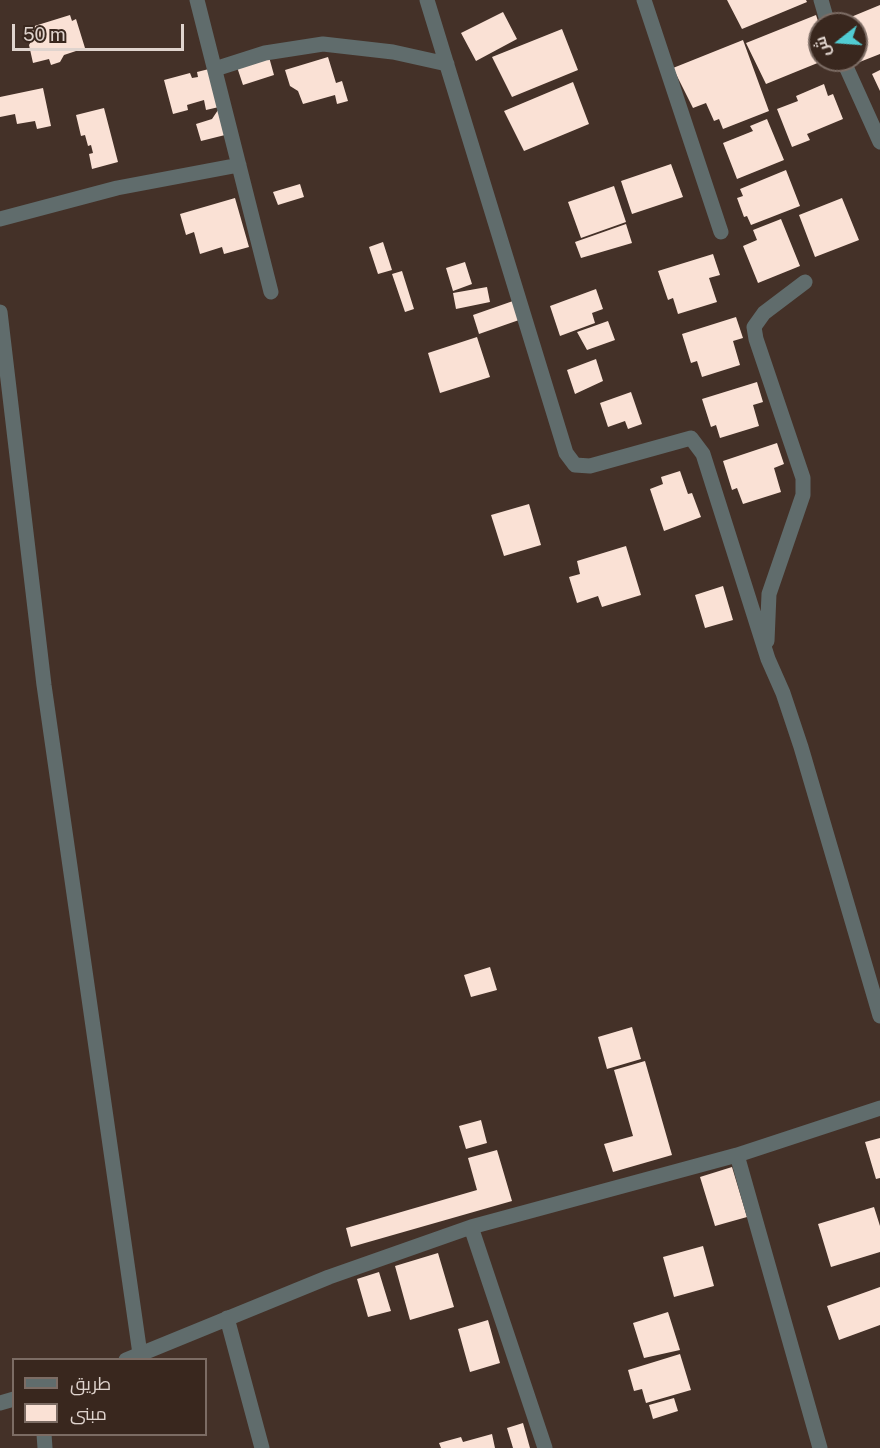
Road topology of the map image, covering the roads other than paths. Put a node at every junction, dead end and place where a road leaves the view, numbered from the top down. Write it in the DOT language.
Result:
graph roads {
  1 [pos="197,0"];
  2 [pos="427,0"];
  3 [pos="644,0"];
  4 [pos="447,64"];
  5 [pos="215,69"];
  6 [pos="848,72"];
  7 [pos="880,142"];
  8 [pos="239,165"];
  9 [pos="0,219"];
  10 [pos="721,232"];
  11 [pos="805,282"];
  12 [pos="271,292"];
  13 [pos="0,323"];
  14 [pos="768,659"];
  15 [pos="880,1016"];
  16 [pos="880,1108"];
  17 [pos="737,1155"];
  18 [pos="471,1227"];
  19 [pos="227,1318"];
  20 [pos="133,1357"];
  21 [pos="262,1448"];
  22 [pos="545,1448"];
  23 [pos="820,1448"];
  1 -- 5 [label="street"];
  2 -- 4 [label="street"];
  3 -- 10 [label="street"];
  4 -- 5 [label="street"];
  4 -- 14 [label="street"];
  5 -- 8 [label="street"];
  6 -- 7 [label="street"];
  8 -- 9 [label="street"];
  8 -- 12 [label="street"];
  11 -- 14 [label="street"];
  13 -- 20 [label="street"];
  14 -- 15 [label="street"];
  16 -- 17 [label="street"];
  17 -- 18 [label="street"];
  17 -- 23 [label="street"];
  18 -- 19 [label="street"];
  18 -- 22 [label="street"];
  19 -- 20 [label="street"];
  19 -- 21 [label="street"];
}
